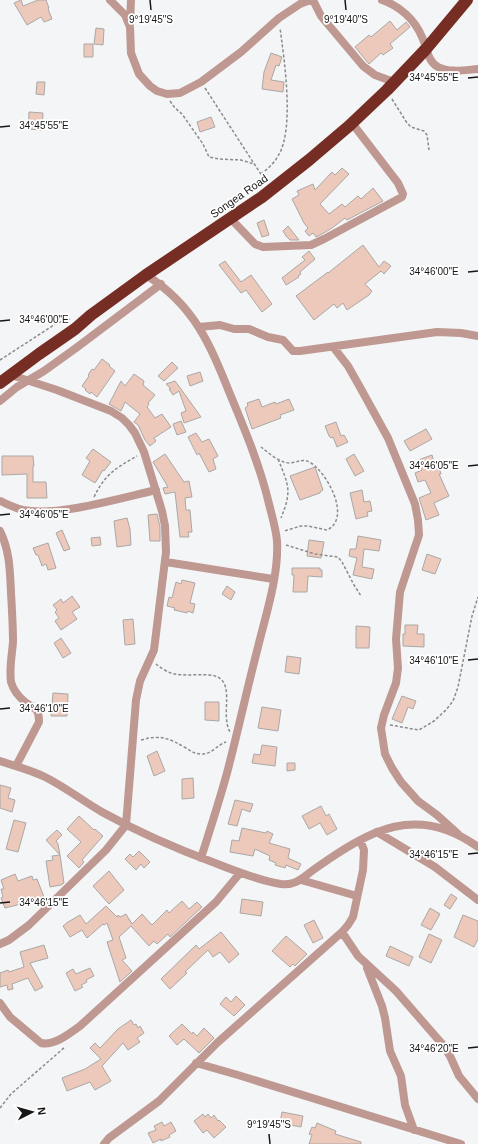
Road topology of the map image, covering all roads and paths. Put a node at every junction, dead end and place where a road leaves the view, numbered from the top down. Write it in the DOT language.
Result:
graph roads {
  1 [pos="110,0"];
  2 [pos="131,0"];
  3 [pos="312,0"];
  4 [pos="382,0"];
  5 [pos="467,0"];
  6 [pos="278,18"];
  7 [pos="130,27"];
  8 [pos="426,49"];
  9 [pos="478,69"];
  10 [pos="201,82"];
  11 [pos="391,86"];
  12 [pos="167,94"];
  13 [pos="352,123"];
  14 [pos="429,150"];
  15 [pos="254,164"];
  16 [pos="261,174"];
  17 [pos="272,190"];
  18 [pos="231,218"];
  19 [pos="146,275"];
  20 [pos="161,284"];
  21 [pos="72,319"];
  22 [pos="199,327"];
  23 [pos="478,336"];
  24 [pos="334,348"];
  25 [pos="0,360"];
  26 [pos="11,375"];
  27 [pos="26,380"];
  28 [pos="0,383"];
  29 [pos="0,401"];
  30 [pos="248,438"];
  31 [pos="144,452"];
  32 [pos="278,459"];
  33 [pos="156,490"];
  34 [pos="0,501"];
  35 [pos="91,504"];
  36 [pos="275,530"];
  37 [pos="0,531"];
  38 [pos="277,542"];
  39 [pos="166,562"];
  40 [pos="273,579"];
  41 [pos="361,596"];
  42 [pos="478,597"];
  43 [pos="150,661"];
  44 [pos="382,724"];
  45 [pos="234,741"];
  46 [pos="133,743"];
  47 [pos="0,761"];
  48 [pos="16,766"];
  49 [pos="126,825"];
  50 [pos="377,832"];
  51 [pos="458,834"];
  52 [pos="360,840"];
  53 [pos="478,847"];
  54 [pos="201,858"];
  55 [pos="240,873"];
  56 [pos="301,880"];
  57 [pos="357,896"];
  58 [pos="478,900"];
  59 [pos="342,932"];
  60 [pos="0,944"];
  61 [pos="366,966"];
  62 [pos="0,1003"];
  63 [pos="67,1035"];
  64 [pos="196,1064"];
  65 [pos="478,1099"];
  66 [pos="0,1108"];
  67 [pos="414,1130"];
  68 [pos="104,1144"];
  69 [pos="461,1144"];
  1 -- 7 [label="street"];
  2 -- 7 [label="street"];
  3 -- 6 [label="street"];
  3 -- 11 [label="street"];
  4 -- 8 [label="street"];
  5 -- 8 [label="highway, Songea Road"];
  6 -- 10 [label="street"];
  6 -- 16 [label="path"];
  7 -- 12 [label="street"];
  8 -- 9 [label="street"];
  8 -- 11 [label="highway, Songea Road"];
  10 -- 12 [label="street"];
  10 -- 15 [label="path"];
  11 -- 13 [label="highway, Songea Road"];
  11 -- 14 [label="path"];
  12 -- 15 [label="path"];
  13 -- 17 [label="highway, Songea Road"];
  13 -- 18 [label="street"];
  15 -- 16 [label="path"];
  16 -- 17 [label="path"];
  17 -- 18 [label="highway, Songea Road"];
  18 -- 19 [label="highway, Songea Road"];
  19 -- 20 [label="street"];
  19 -- 26 [label="highway, Songea Road"];
  20 -- 22 [label="street"];
  20 -- 27 [label="street"];
  21 -- 25 [label="path"];
  22 -- 24 [label="street"];
  22 -- 30 [label="street"];
  23 -- 24 [label="street"];
  24 -- 44 [label="street"];
  26 -- 27 [label="street"];
  26 -- 28 [label="highway, Songea Road"];
  27 -- 29 [label="street"];
  27 -- 31 [label="street"];
  30 -- 32 [label="path"];
  30 -- 36 [label="street"];
  31 -- 33 [label="street"];
  31 -- 35 [label="path"];
  32 -- 36 [label="path"];
  32 -- 36 [label="path"];
  33 -- 35 [label="street"];
  33 -- 39 [label="street"];
  34 -- 35 [label="street"];
  36 -- 38 [label="street"];
  37 -- 48 [label="street"];
  38 -- 40 [label="street"];
  38 -- 41 [label="path"];
  39 -- 40 [label="street"];
  39 -- 43 [label="street"];
  40 -- 45 [label="street"];
  42 -- 44 [label="path"];
  43 -- 45 [label="path"];
  43 -- 46 [label="street"];
  44 -- 51 [label="street"];
  45 -- 46 [label="path"];
  45 -- 54 [label="street"];
  46 -- 49 [label="street"];
  47 -- 48 [label="street"];
  48 -- 49 [label="street"];
  49 -- 54 [label="street"];
  49 -- 60 [label="street"];
  50 -- 51 [label="street"];
  50 -- 52 [label="street"];
  50 -- 58 [label="street"];
  51 -- 53 [label="street"];
  52 -- 56 [label="street"];
  52 -- 57 [label="street"];
  54 -- 55 [label="street"];
  55 -- 56 [label="street"];
  55 -- 63 [label="street"];
  56 -- 57 [label="street"];
  57 -- 59 [label="street"];
  59 -- 61 [label="street"];
  59 -- 64 [label="street"];
  61 -- 65 [label="street"];
  61 -- 67 [label="street"];
  62 -- 63 [label="street"];
  63 -- 66 [label="path"];
  64 -- 67 [label="street"];
  64 -- 68 [label="street"];
  67 -- 69 [label="street"];
}
